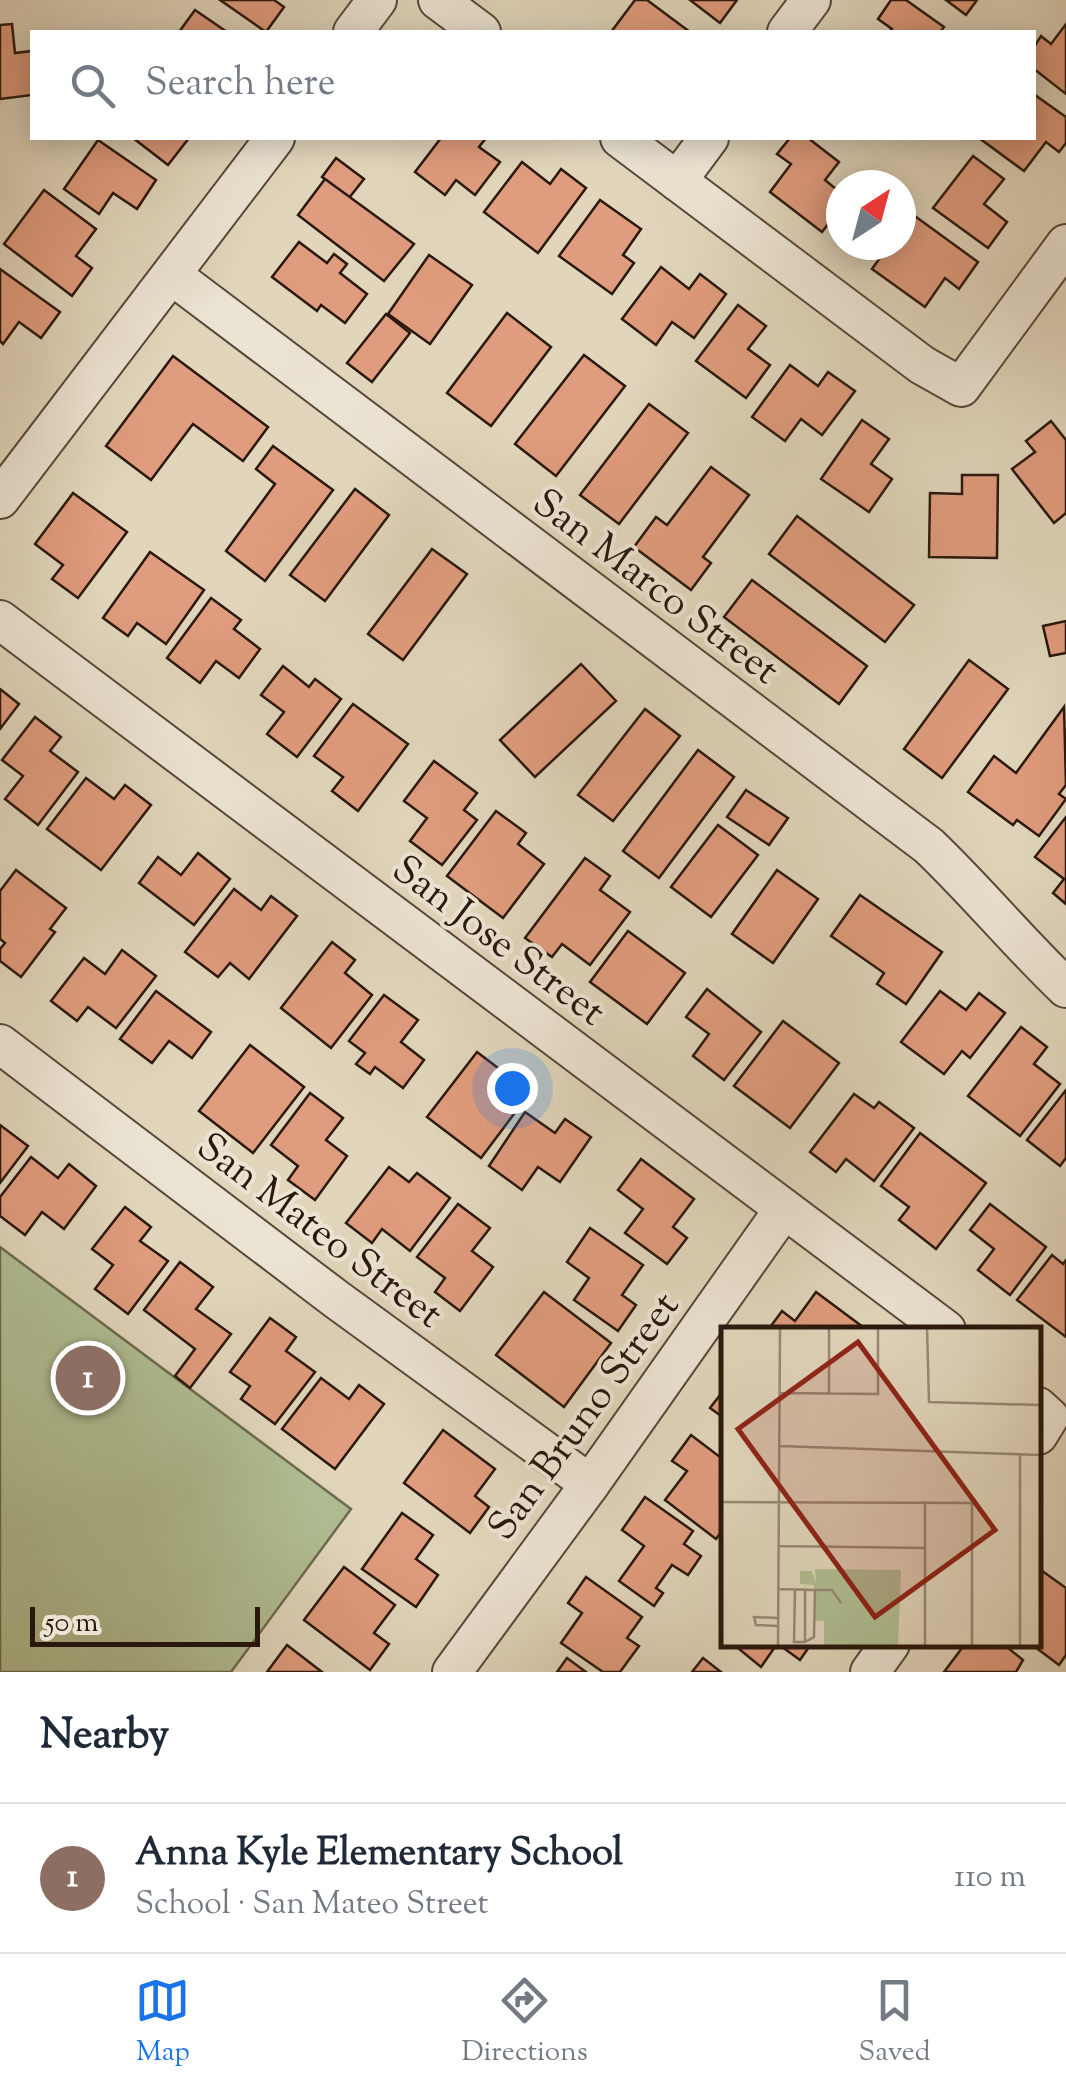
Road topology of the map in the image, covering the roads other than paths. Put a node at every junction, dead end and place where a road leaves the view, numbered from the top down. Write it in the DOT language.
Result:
graph roads {
  1 [pos="377,0"];
  2 [pos="438,0"];
  3 [pos="811,0"];
  4 [pos="354,30"];
  5 [pos="478,30"];
  6 [pos="788,30"];
  7 [pos="274,140"];
  8 [pos="623,140"];
  9 [pos="708,140"];
  10 [pos="677,181"];
  11 [pos="1066,244"];
  12 [pos="173,276"];
  13 [pos="0,499"];
  14 [pos="0,620"];
  15 [pos="1066,988"];
  16 [pos="0,1044"];
  17 [pos="784,1209"];
  18 [pos="942,1327"];
  19 [pos="590,1484"];
  20 [pos="888,1647"];
  21 [pos="452,1672"];
  22 [pos="870,1672"];
  1 -- 4 [label="street"];
  2 -- 5 [label="street"];
  3 -- 6 [label="street"];
  7 -- 12 [label="street"];
  8 -- 10 [label="street"];
  9 -- 10 [label="street"];
  10 -- 11 [label="street"];
  12 -- 13 [label="street"];
  12 -- 15 [label="street, San Marco Street"];
  14 -- 17 [label="street, San Jose Street"];
  16 -- 19 [label="street, San Mateo Street"];
  17 -- 18 [label="street, San Jose Street"];
  17 -- 19 [label="street, San Bruno Street"];
  19 -- 21 [label="street, San Bruno Street"];
  20 -- 22 [label="street"];
}
